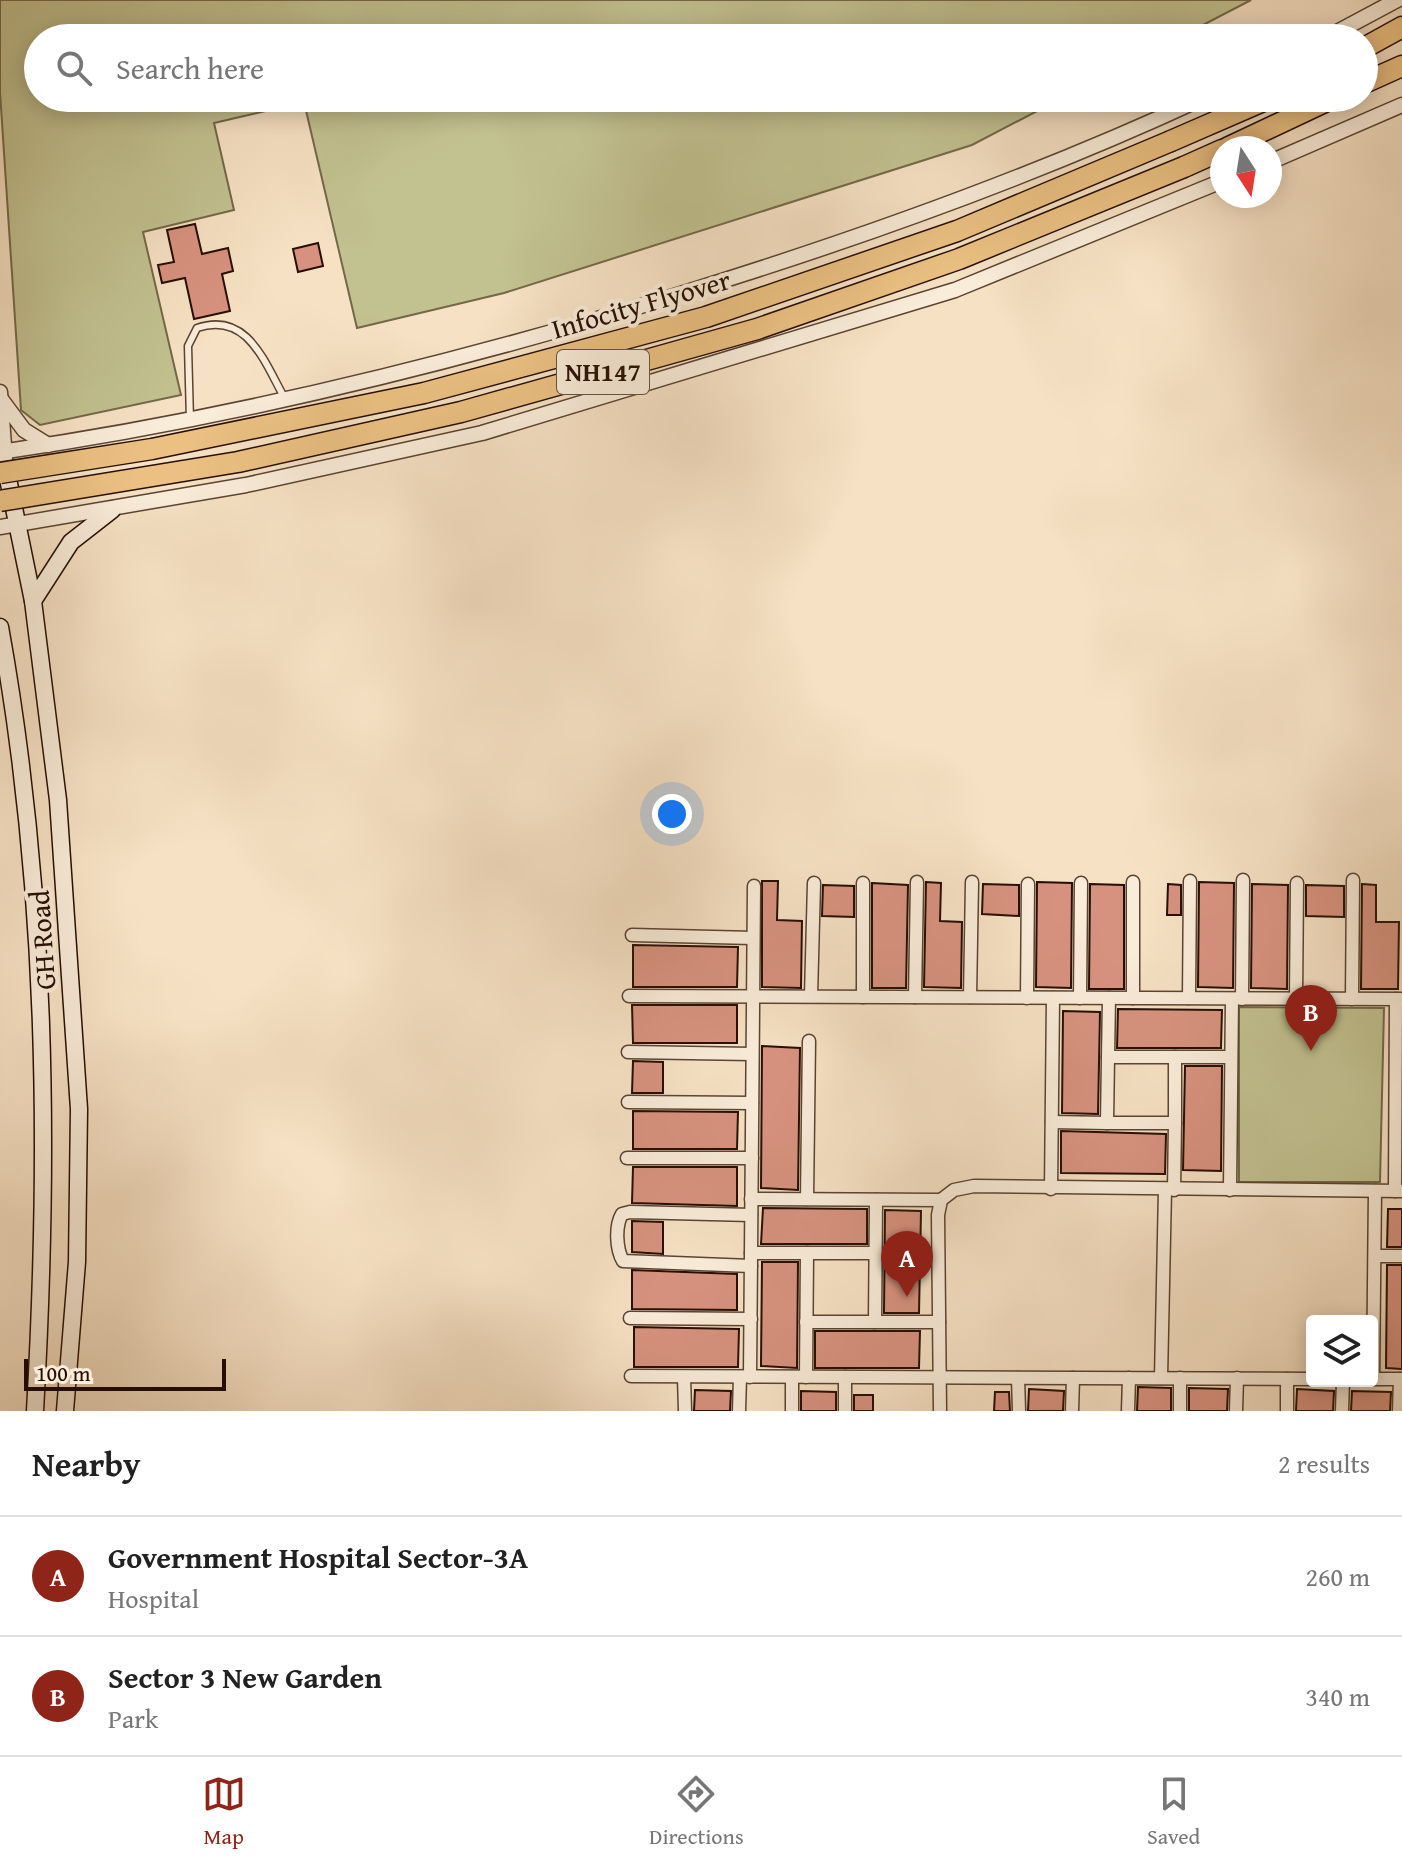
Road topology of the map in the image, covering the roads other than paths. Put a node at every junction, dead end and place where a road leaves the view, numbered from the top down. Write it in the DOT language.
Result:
graph roads {
  1 [pos="1397,0"];
  2 [pos="1352,24"];
  3 [pos="1402,27"];
  4 [pos="1378,40"];
  5 [pos="1402,66"];
  6 [pos="1378,77"];
  7 [pos="1402,105"];
  8 [pos="1169,112"];
  9 [pos="1238,112"];
  10 [pos="1303,112"];
  11 [pos="1252,136"];
  12 [pos="1210,155"];
  13 [pos="1282,157"];
  14 [pos="1210,186"];
  15 [pos="0,392"];
  16 [pos="0,399"];
  17 [pos="285,399"];
  18 [pos="190,420"];
  19 [pos="48,445"];
  20 [pos="2,452"];
  21 [pos="3,471"];
  22 [pos="0,501"];
  23 [pos="112,510"];
  24 [pos="9,526"];
  25 [pos="33,601"];
  26 [pos="0,629"];
  27 [pos="1243,880"];
  28 [pos="1353,880"];
  29 [pos="1190,881"];
  30 [pos="917,882"];
  31 [pos="972,882"];
  32 [pos="1133,882"];
  33 [pos="814,883"];
  34 [pos="863,883"];
  35 [pos="1081,883"];
  36 [pos="1297,883"];
  37 [pos="1028,884"];
  38 [pos="754,886"];
  39 [pos="632,935"];
  40 [pos="753,938"];
  41 [pos="629,996"];
  42 [pos="753,996"];
  43 [pos="811,996"];
  44 [pos="863,997"];
  45 [pos="915,997"];
  46 [pos="970,997"];
  47 [pos="1027,998"];
  48 [pos="1053,998"];
  49 [pos="1080,998"];
  50 [pos="1109,998"];
  51 [pos="1133,998"];
  52 [pos="1189,998"];
  53 [pos="1237,999"];
  54 [pos="1296,999"];
  55 [pos="1352,999"];
  56 [pos="1399,999"];
  57 [pos="809,1041"];
  58 [pos="628,1052"];
  59 [pos="752,1054"];
  60 [pos="1108,1057"];
  61 [pos="1175,1057"];
  62 [pos="1231,1057"];
  63 [pos="628,1102"];
  64 [pos="752,1103"];
  65 [pos="1052,1122"];
  66 [pos="1107,1123"];
  67 [pos="1175,1123"];
  68 [pos="1398,1123"];
  69 [pos="627,1158"];
  70 [pos="752,1158"];
  71 [pos="1051,1189"];
  72 [pos="1170,1190"];
  73 [pos="1230,1190"];
  74 [pos="1375,1191"];
  75 [pos="1398,1191"];
  76 [pos="751,1199"];
  77 [pos="807,1199"];
  78 [pos="876,1200"];
  79 [pos="941,1200"];
  80 [pos="751,1215"];
  81 [pos="807,1253"];
  82 [pos="876,1253"];
  83 [pos="1375,1256"];
  84 [pos="1402,1256"];
  85 [pos="751,1260"];
  86 [pos="1374,1315"];
  87 [pos="630,1318"];
  88 [pos="751,1319"];
  89 [pos="806,1322"];
  90 [pos="875,1322"];
  91 [pos="939,1322"];
  92 [pos="631,1376"];
  93 [pos="684,1377"];
  94 [pos="745,1377"];
  95 [pos="792,1377"];
  96 [pos="806,1377"];
  97 [pos="845,1377"];
  98 [pos="939,1377"];
  99 [pos="1018,1378"];
  100 [pos="1073,1378"];
  101 [pos="1129,1378"];
  102 [pos="1161,1378"];
  103 [pos="1180,1378"];
  104 [pos="1237,1378"];
  105 [pos="1287,1379"];
  106 [pos="1306,1379"];
  107 [pos="1378,1379"];
  108 [pos="1401,1379"];
  109 [pos="1343,1387"];
  110 [pos="35,1411"];
  111 [pos="65,1411"];
  112 [pos="685,1411"];
  113 [pos="739,1411"];
  114 [pos="792,1411"];
  115 [pos="845,1411"];
  116 [pos="940,1411"];
  117 [pos="1019,1411"];
  118 [pos="1072,1411"];
  119 [pos="1128,1411"];
  120 [pos="1180,1411"];
  121 [pos="1236,1411"];
  122 [pos="1287,1411"];
  123 [pos="1342,1411"];
  124 [pos="1399,1411"];
  1 -- 2 [label="street"];
  3 -- 4 [label="highway"];
  5 -- 6 [label="highway"];
  7 -- 13 [label="street"];
  8 -- 17 [label="street"];
  9 -- 21 [label="highway, Infocity Flyover / NH147, bridge"];
  10 -- 11 [label="highway, Infocity Flyover / NH147"];
  12 -- 22 [label="highway, Infocity Flyover / NH147, bridge"];
  14 -- 23 [label="street"];
  15 -- 16 [label="street"];
  16 -- 19 [label="street"];
  16 -- 20 [label="street"];
  17 -- 18 [label="street"];
  17 -- 18 [label="lane"];
  18 -- 19 [label="street"];
  19 -- 20 [label="street"];
  20 -- 21 [label="street"];
  21 -- 24 [label="main road, GH Road"];
  23 -- 24 [label="street"];
  23 -- 25 [label="main road"];
  24 -- 25 [label="main road, GH Road"];
  25 -- 111 [label="main road, GH Road"];
  26 -- 110 [label="main road, GH Road"];
  27 -- 53 [label="street"];
  28 -- 55 [label="street"];
  29 -- 52 [label="street"];
  30 -- 45 [label="street"];
  31 -- 46 [label="street"];
  32 -- 51 [label="street"];
  33 -- 43 [label="street"];
  34 -- 44 [label="street"];
  35 -- 49 [label="street"];
  36 -- 54 [label="street"];
  37 -- 47 [label="street"];
  38 -- 40 [label="street"];
  39 -- 40 [label="street"];
  40 -- 42 [label="street"];
  41 -- 42 [label="street"];
  42 -- 43 [label="street"];
  42 -- 59 [label="street"];
  43 -- 44 [label="street"];
  44 -- 45 [label="street"];
  45 -- 46 [label="street"];
  46 -- 47 [label="street"];
  47 -- 48 [label="street"];
  48 -- 49 [label="street"];
  48 -- 65 [label="street"];
  49 -- 50 [label="street"];
  50 -- 51 [label="street"];
  50 -- 60 [label="street"];
  51 -- 52 [label="street"];
  52 -- 53 [label="street"];
  53 -- 54 [label="street"];
  53 -- 62 [label="street"];
  54 -- 55 [label="street"];
  55 -- 56 [label="street"];
  56 -- 68 [label="street"];
  57 -- 77 [label="street"];
  58 -- 59 [label="street"];
  59 -- 64 [label="street"];
  60 -- 61 [label="street"];
  60 -- 66 [label="street"];
  61 -- 62 [label="street"];
  61 -- 67 [label="street"];
  62 -- 73 [label="street"];
  63 -- 64 [label="street"];
  64 -- 70 [label="street"];
  65 -- 66 [label="street"];
  65 -- 71 [label="street"];
  66 -- 67 [label="street"];
  67 -- 72 [label="street"];
  68 -- 75 [label="street"];
  69 -- 70 [label="street"];
  70 -- 76 [label="street"];
  71 -- 72 [label="street"];
  71 -- 79 [label="street"];
  72 -- 73 [label="street"];
  72 -- 102 [label="street"];
  73 -- 74 [label="street"];
  74 -- 75 [label="street"];
  74 -- 83 [label="street"];
  76 -- 77 [label="street"];
  76 -- 80 [label="street"];
  77 -- 78 [label="street"];
  78 -- 79 [label="street"];
  78 -- 82 [label="street"];
  79 -- 91 [label="street"];
  80 -- 85 [label="street"];
  80 -- 85 [label="street"];
  81 -- 82 [label="street"];
  81 -- 85 [label="street"];
  81 -- 89 [label="street"];
  82 -- 90 [label="street"];
  83 -- 84 [label="street"];
  83 -- 86 [label="street"];
  85 -- 88 [label="street"];
  87 -- 88 [label="street"];
  88 -- 94 [label="street"];
  89 -- 90 [label="street"];
  89 -- 96 [label="street"];
  90 -- 91 [label="street"];
  91 -- 98 [label="street"];
  92 -- 93 [label="street"];
  93 -- 94 [label="street"];
  93 -- 112 [label="street"];
  94 -- 95 [label="street"];
  94 -- 113 [label="street"];
  95 -- 96 [label="street"];
  95 -- 114 [label="street"];
  96 -- 97 [label="street"];
  97 -- 98 [label="street"];
  97 -- 115 [label="street"];
  98 -- 99 [label="street"];
  98 -- 116 [label="street"];
  99 -- 100 [label="street"];
  99 -- 117 [label="street"];
  100 -- 101 [label="street"];
  100 -- 118 [label="street"];
  101 -- 102 [label="street"];
  101 -- 119 [label="street"];
  102 -- 103 [label="street"];
  103 -- 104 [label="street"];
  103 -- 120 [label="street"];
  104 -- 105 [label="street"];
  104 -- 121 [label="street"];
  105 -- 106 [label="street"];
  105 -- 122 [label="street"];
  107 -- 108 [label="street"];
  108 -- 124 [label="street"];
  109 -- 123 [label="street"];
}
